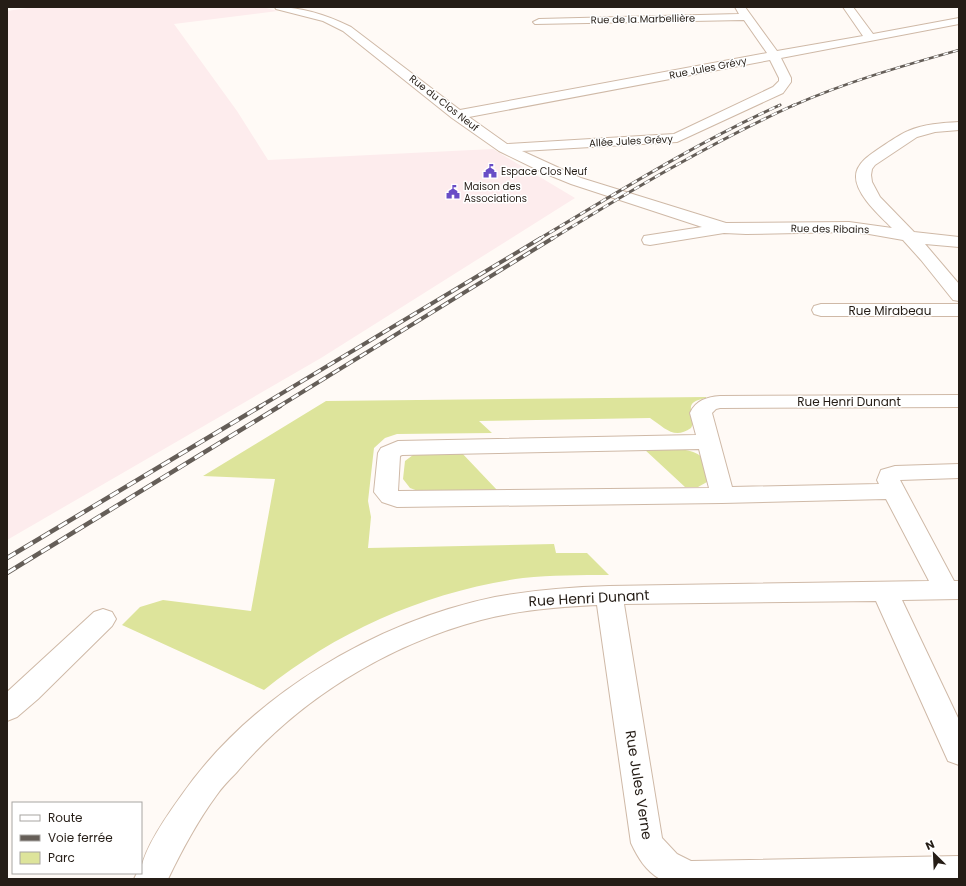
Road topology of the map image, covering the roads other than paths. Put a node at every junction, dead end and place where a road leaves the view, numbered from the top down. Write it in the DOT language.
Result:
graph roads {
  1 [pos="280,7"];
  2 [pos="740,7"];
  3 [pos="848,7"];
  4 [pos="747,17"];
  5 [pos="959,21"];
  6 [pos="539,22"];
  7 [pos="870,38"];
  8 [pos="774,55"];
  9 [pos="457,116"];
  10 [pos="959,126"];
  11 [pos="504,148"];
  12 [pos="613,194"];
  13 [pos="725,228"];
  14 [pos="906,236"];
  15 [pos="650,240"];
  16 [pos="959,242"];
  17 [pos="959,296"];
  18 [pos="821,310"];
  19 [pos="959,310"];
  20 [pos="959,401"];
  21 [pos="708,442"];
  22 [pos="959,471"];
  23 [pos="894,491"];
  24 [pos="722,495"];
  25 [pos="953,590"];
  26 [pos="885,591"];
  27 [pos="609,595"];
  28 [pos="103,619"];
  29 [pos="7,709"];
  30 [pos="959,752"];
  31 [pos="959,871"];
  32 [pos="151,879"];
  1 -- 9 [label="street, Rue du Clos Neuf"];
  2 -- 4 [label="street"];
  3 -- 7 [label="street"];
  4 -- 6 [label="street, Rue de la Marbellière"];
  4 -- 8 [label="street"];
  5 -- 7 [label="street, Rue Jules Grévy"];
  7 -- 8 [label="street, Rue Jules Grévy"];
  8 -- 9 [label="street, Rue Jules Grévy"];
  8 -- 11 [label="street, Allée Jules Grévy"];
  9 -- 11 [label="street, Rue du Clos Neuf"];
  10 -- 14 [label="street"];
  11 -- 12 [label="street, Rue du Clos Neuf"];
  12 -- 13 [label="street, Rue des Ribains"];
  13 -- 14 [label="street, Rue des Ribains"];
  13 -- 15 [label="street, Rue des Ribains"];
  14 -- 16 [label="street, Rue des Ribains"];
  14 -- 17 [label="street"];
  18 -- 19 [label="street, Rue Mirabeau"];
  20 -- 21 [label="street, Rue Henri Dunant"];
  21 -- 24 [label="street, Rue Henri Dunant"];
  21 -- 24 [label="street"];
  22 -- 23 [label="street, Rue Henri Dunant"];
  23 -- 24 [label="street"];
  23 -- 25 [label="street, Rue Henri Dunant"];
  25 -- 26 [label="street, Rue Henri Dunant"];
  26 -- 27 [label="street, Rue Henri Dunant"];
  26 -- 30 [label="street"];
  27 -- 31 [label="street, Rue Jules Verne"];
  27 -- 32 [label="street, Rue Henri Dunant"];
  28 -- 29 [label="street"];
}
